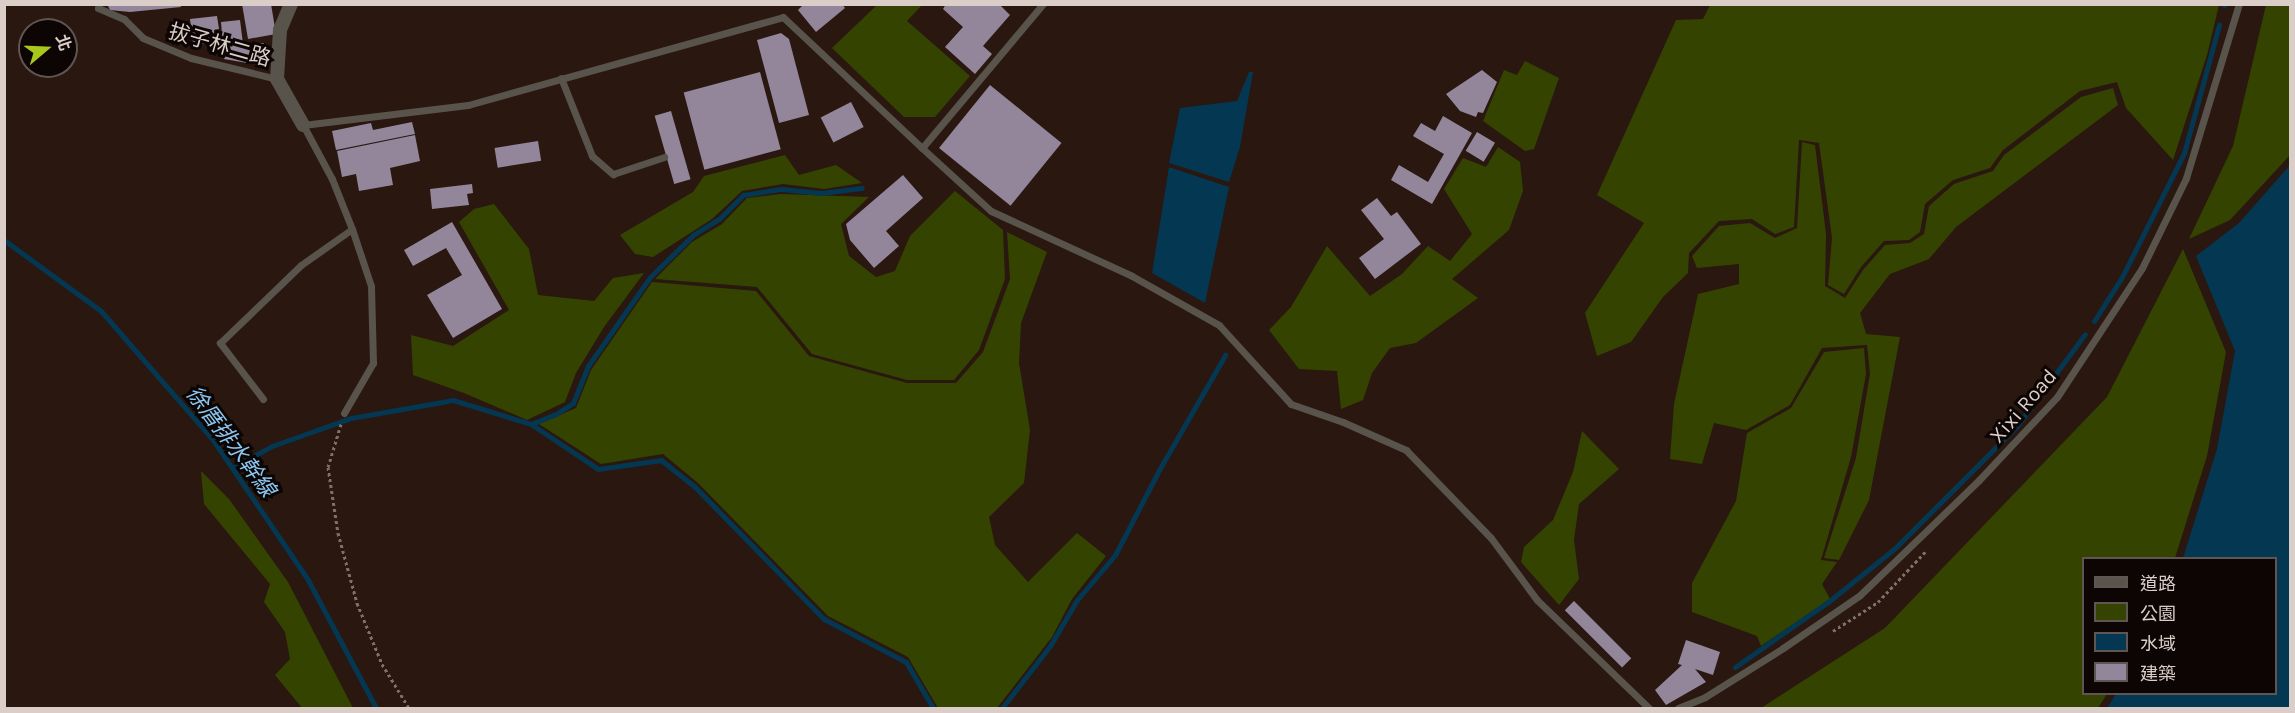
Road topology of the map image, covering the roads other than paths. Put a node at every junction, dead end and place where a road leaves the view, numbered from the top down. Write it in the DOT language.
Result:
graph roads {
  1 [pos="99,4"];
  2 [pos="291,4"];
  3 [pos="1043,4"];
  4 [pos="2239,4"];
  5 [pos="561,78"];
  6 [pos="277,79"];
  7 [pos="303,125"];
  8 [pos="922,148"];
  9 [pos="664,157"];
  10 [pos="352,229"];
  11 [pos="263,399"];
  12 [pos="344,413"];
  13 [pos="1649,708"];
  14 [pos="1678,708"];
  1 -- 6 [label="lane, 拔子林二路"];
  2 -- 6 [label="street"];
  3 -- 8 [label="lane"];
  4 -- 14 [label="lane, Xixi Road"];
  5 -- 7 [label="lane"];
  5 -- 8 [label="lane"];
  5 -- 9 [label="lane"];
  6 -- 7 [label="street"];
  7 -- 10 [label="lane"];
  8 -- 13 [label="lane"];
  10 -- 11 [label="lane"];
  10 -- 12 [label="lane"];
}
